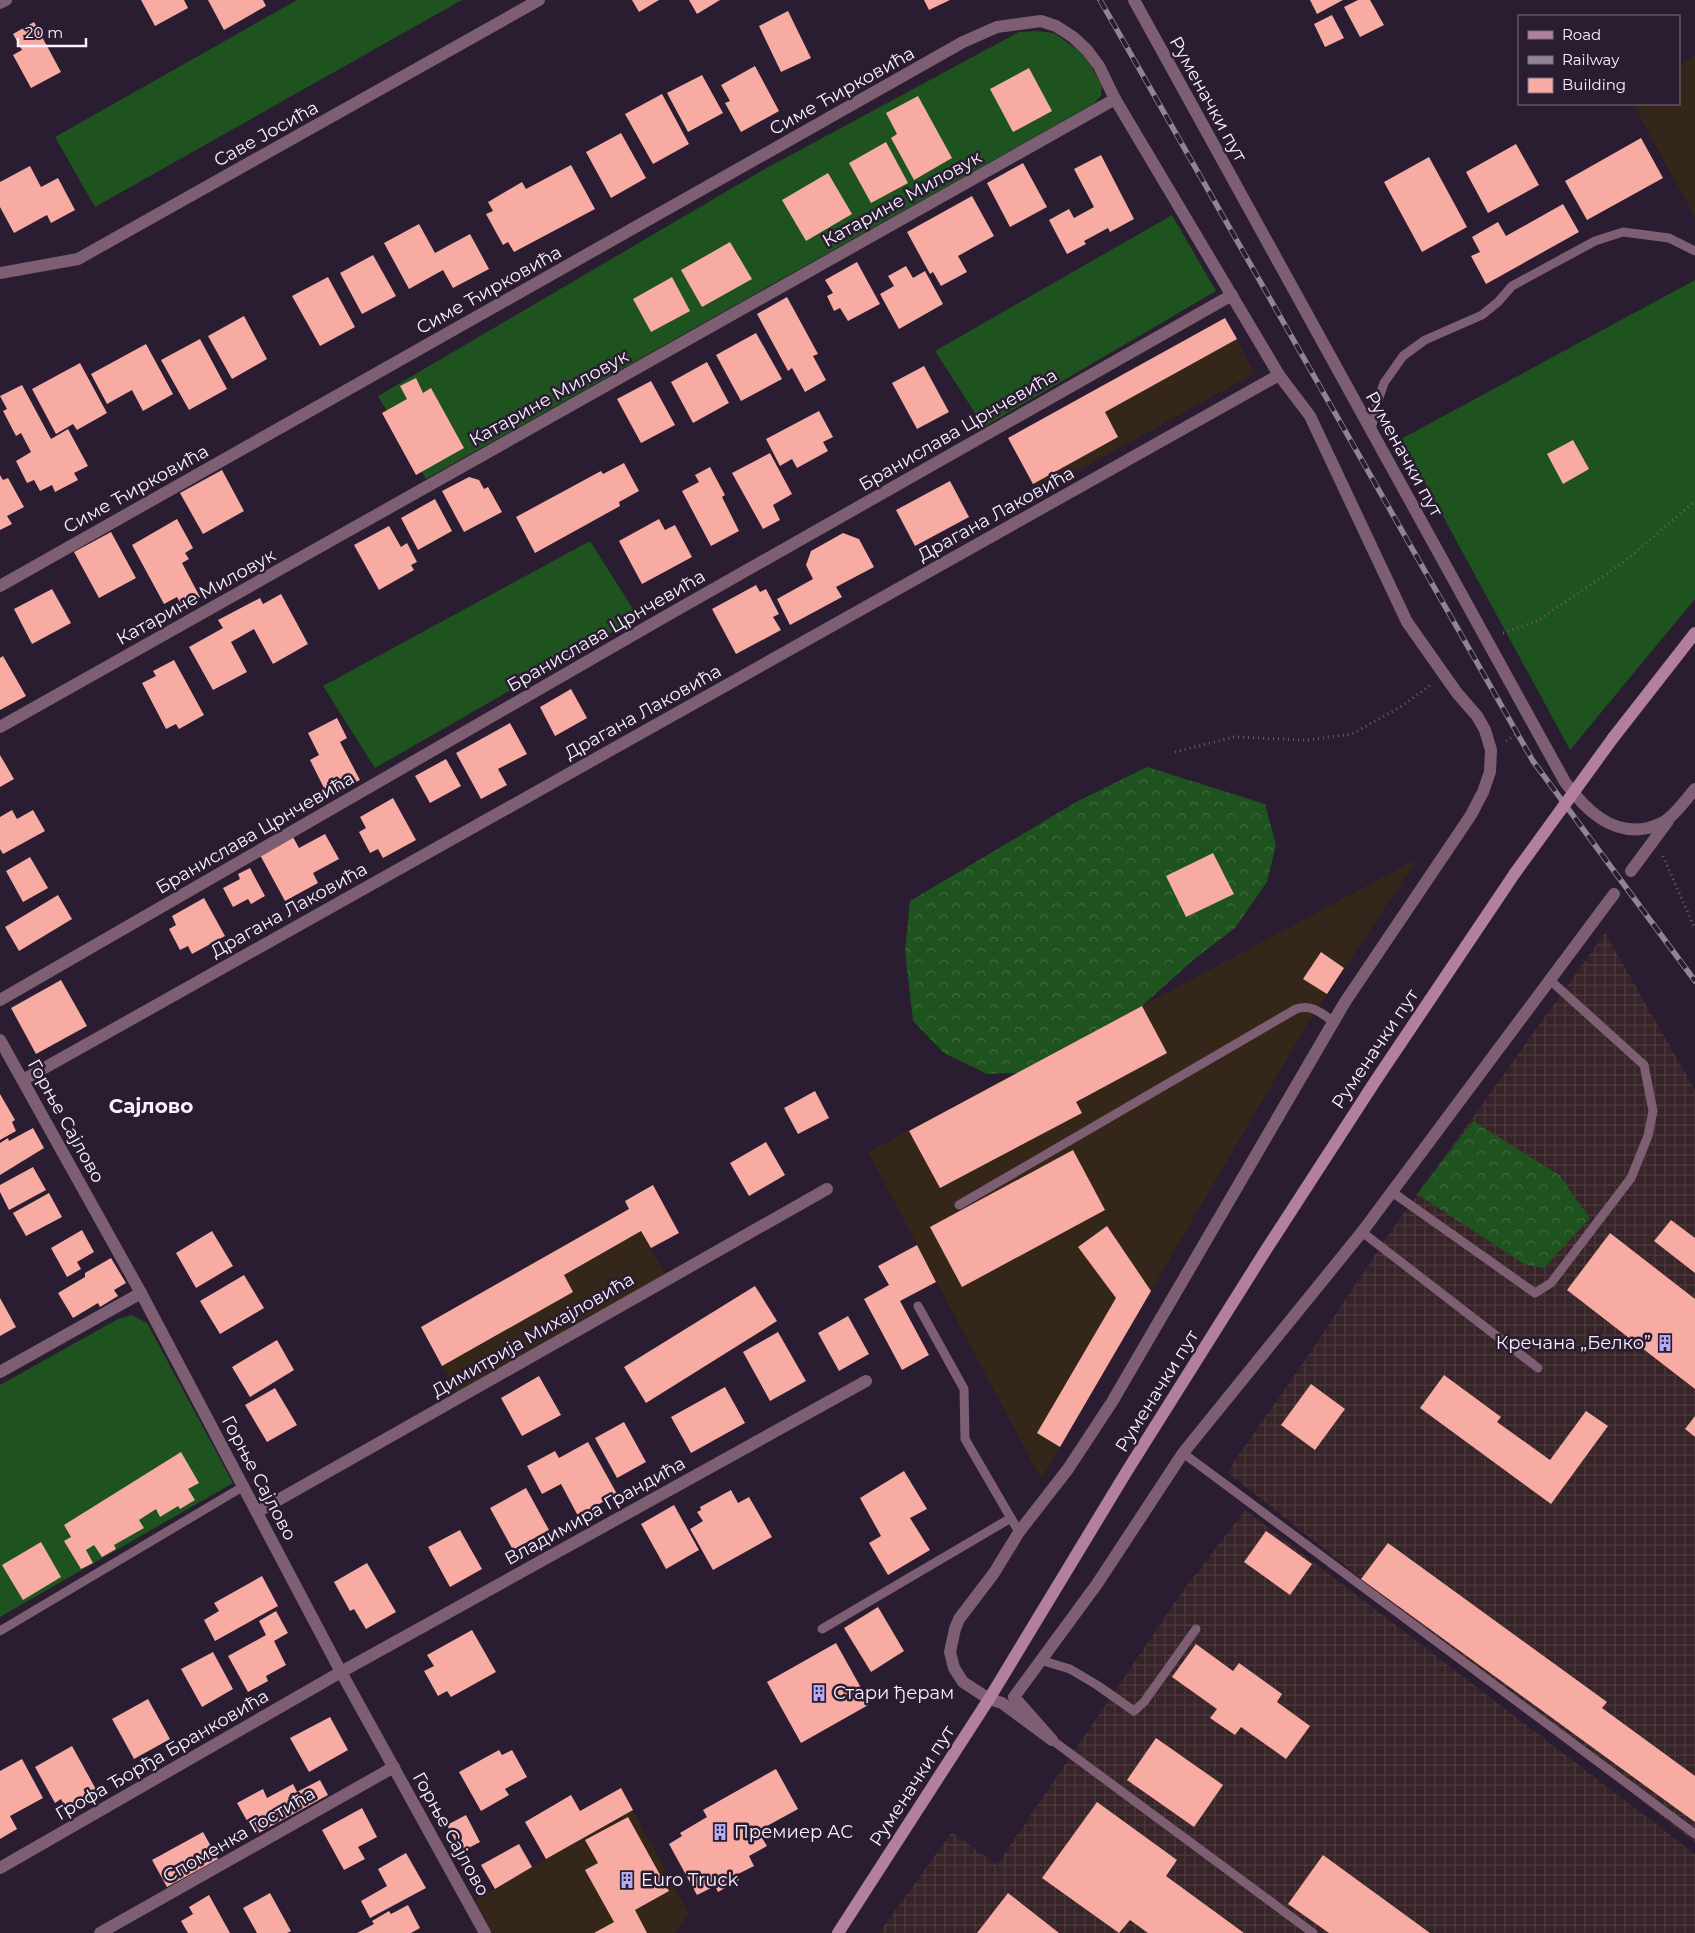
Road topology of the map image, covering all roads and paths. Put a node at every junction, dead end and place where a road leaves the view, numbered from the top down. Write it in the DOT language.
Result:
graph roads {
  1 [pos="6,0"];
  2 [pos="539,0"];
  3 [pos="1134,0"];
  4 [pos="0,3"];
  5 [pos="1115,99"];
  6 [pos="1695,251"];
  7 [pos="0,274"];
  8 [pos="1232,294"];
  9 [pos="1279,375"];
  10 [pos="1371,430"];
  11 [pos="1695,501"];
  12 [pos="0,586"];
  13 [pos="1695,632"];
  14 [pos="1485,638"];
  15 [pos="1444,675"];
  16 [pos="1532,724"];
  17 [pos="0,727"];
  18 [pos="1491,750"];
  19 [pos="1175,752"];
  20 [pos="1695,790"];
  21 [pos="1674,814"];
  22 [pos="1655,839"];
  23 [pos="1631,871"];
  24 [pos="1614,894"];
  25 [pos="1695,929"];
  26 [pos="1550,981"];
  27 [pos="0,1000"];
  28 [pos="1334,1022"];
  29 [pos="0,1040"];
  30 [pos="23,1080"];
  31 [pos="827,1189"];
  32 [pos="1392,1192"];
  33 [pos="958,1206"];
  34 [pos="1362,1232"];
  35 [pos="141,1293"];
  36 [pos="918,1306"];
  37 [pos="1538,1368"];
  38 [pos="0,1372"];
  39 [pos="866,1381"];
  40 [pos="1183,1453"];
  41 [pos="244,1486"];
  42 [pos="257,1512"];
  43 [pos="1011,1518"];
  44 [pos="1019,1532"];
  45 [pos="822,1629"];
  46 [pos="1196,1629"];
  47 [pos="0,1631"];
  48 [pos="1040,1660"];
  49 [pos="341,1672"];
  50 [pos="988,1699"];
  51 [pos="1052,1740"];
  52 [pos="394,1767"];
  53 [pos="1695,1834"];
  54 [pos="0,1868"];
  55 [pos="100,1933"];
  56 [pos="485,1933"];
  57 [pos="838,1933"];
  58 [pos="1313,1933"];
  1 -- 4 [label="street"];
  2 -- 7 [label="street, Саве Јосића"];
  3 -- 10 [label="street, Руменачки пут"];
  5 -- 8 [label="street, Симе Ћирковића"];
  5 -- 12 [label="street, Симе Ћирковића"];
  5 -- 17 [label="street, Катарине Миловук"];
  6 -- 10 [label="lane"];
  8 -- 9 [label="street, Симе Ћирковића"];
  8 -- 27 [label="street, Бранислава Црнчевића"];
  9 -- 15 [label="street, Симе Ћирковића"];
  9 -- 30 [label="street, Драгана Лаковића"];
  10 -- 14 [label="street, Руменачки пут"];
  11 -- 14 [label="path"];
  13 -- 50 [label="main road, Руменачки пут, bridge"];
  14 -- 16 [label="street, Руменачки пут"];
  15 -- 18 [label="street, Симе Ћирковића"];
  15 -- 19 [label="path"];
  16 -- 18 [label="path"];
  16 -- 21 [label="street, Руменачки пут"];
  18 -- 28 [label="street"];
  20 -- 21 [label="street, Руменачки пут"];
  21 -- 22 [label="street"];
  22 -- 23 [label="street"];
  22 -- 25 [label="path"];
  24 -- 26 [label="street"];
  26 -- 32 [label="street"];
  26 -- 32 [label="lane"];
  28 -- 33 [label="lane"];
  28 -- 44 [label="street"];
  29 -- 30 [label="street, Горње Сајлово"];
  30 -- 35 [label="street, Горње Сајлово"];
  31 -- 42 [label="street, Димитрија Михајловића"];
  32 -- 34 [label="street"];
  34 -- 37 [label="lane"];
  34 -- 40 [label="street"];
  35 -- 38 [label="street"];
  35 -- 41 [label="street, Горње Сајлово"];
  36 -- 43 [label="lane"];
  39 -- 49 [label="street, Владимира Грандића"];
  40 -- 48 [label="street"];
  40 -- 53 [label="lane"];
  41 -- 42 [label="street, Горње Сајлово"];
  41 -- 47 [label="lane"];
  42 -- 49 [label="street, Горње Сајлово"];
  43 -- 44 [label="lane"];
  43 -- 45 [label="lane"];
  44 -- 50 [label="street"];
  46 -- 48 [label="lane"];
  48 -- 51 [label="street"];
  49 -- 52 [label="street, Горње Сајлово"];
  49 -- 54 [label="street, Грофа Ђорђа Бранковића"];
  50 -- 51 [label="street"];
  50 -- 57 [label="main road, Руменачки пут"];
  51 -- 58 [label="lane"];
  52 -- 55 [label="street, Споменка Гостића"];
  52 -- 56 [label="street, Горње Сајлово"];
}
